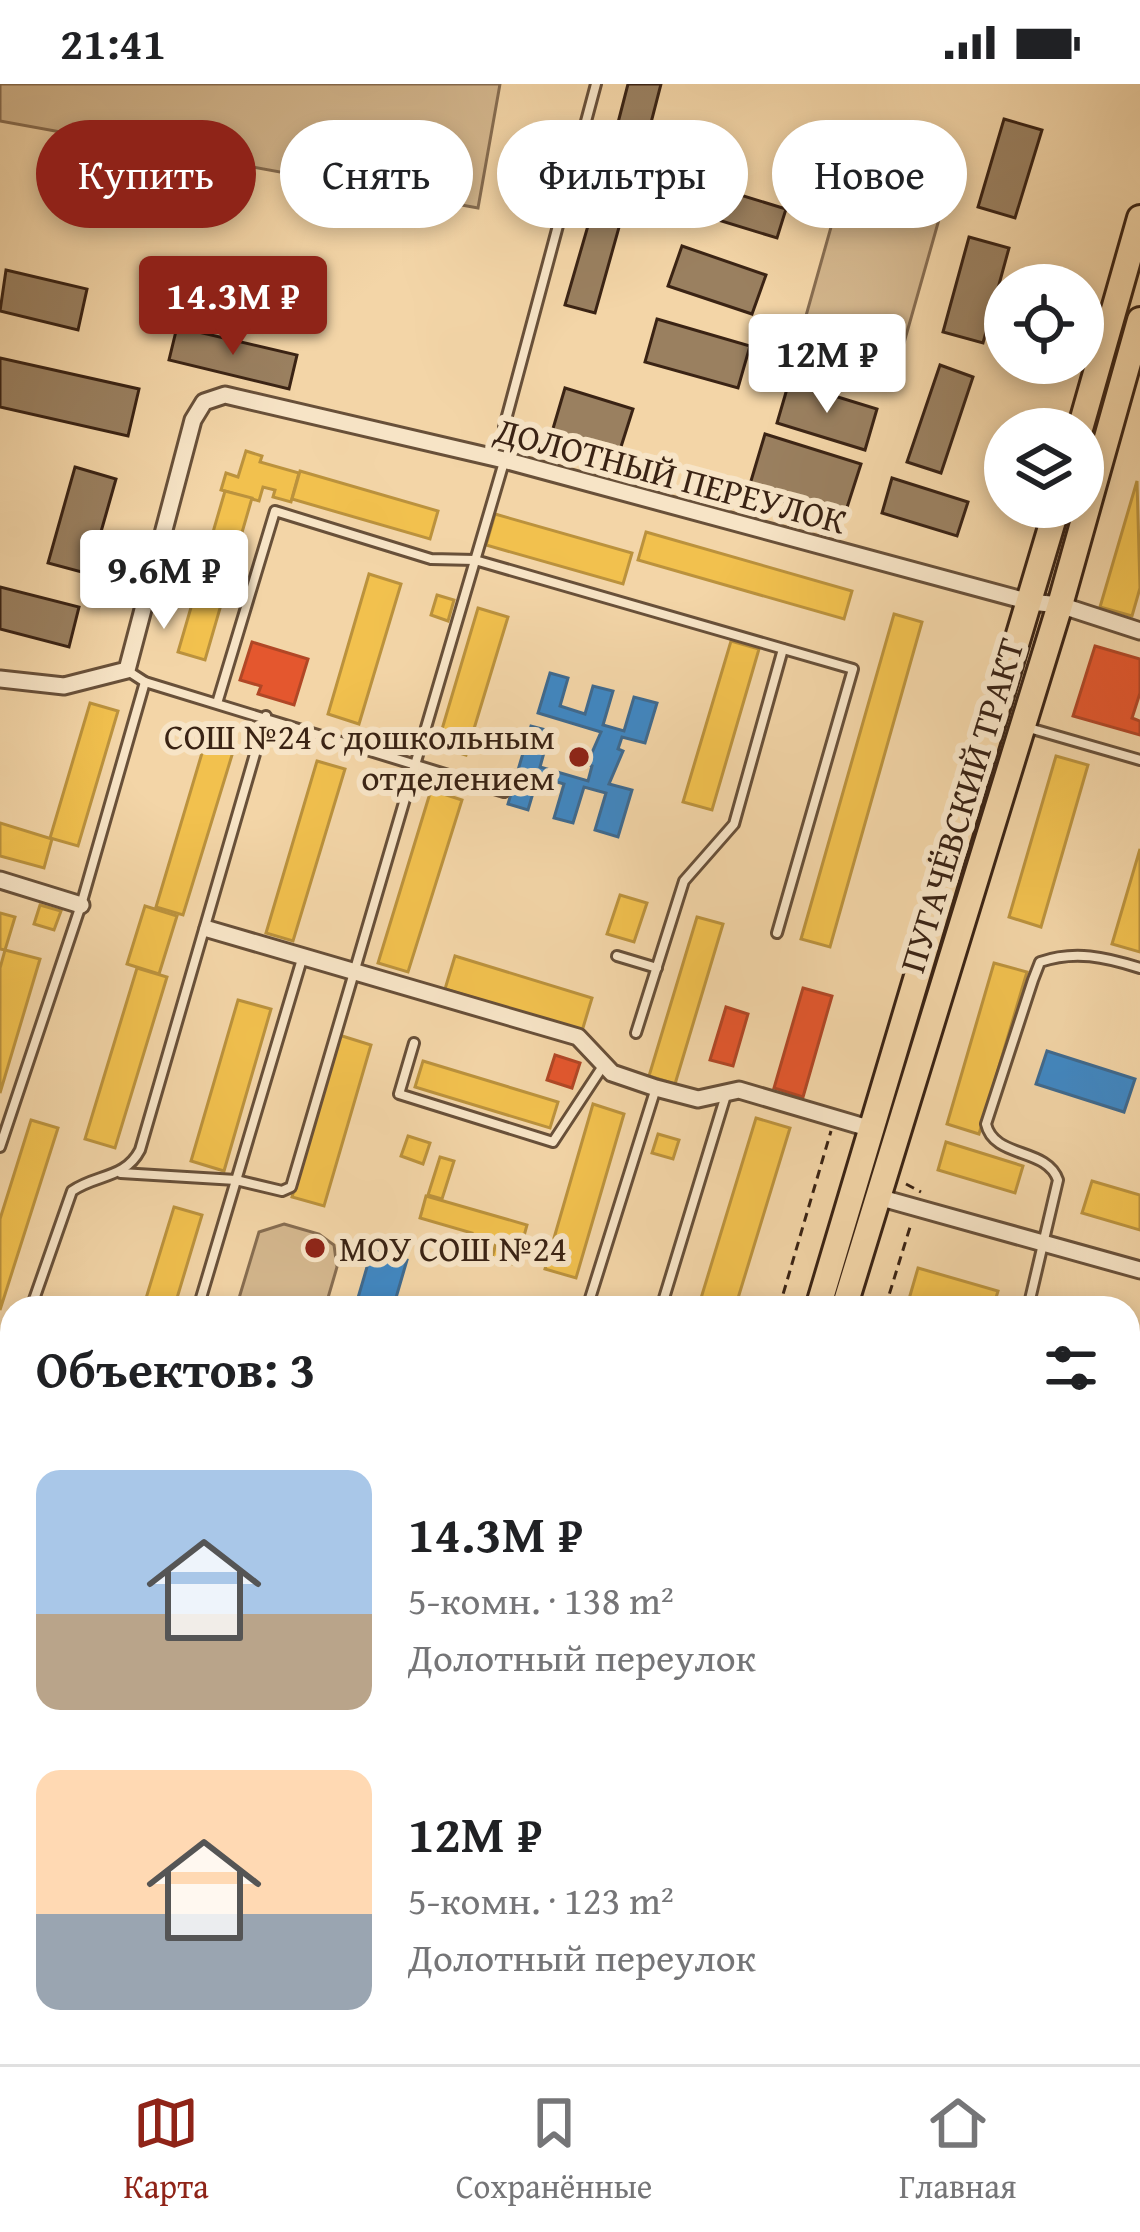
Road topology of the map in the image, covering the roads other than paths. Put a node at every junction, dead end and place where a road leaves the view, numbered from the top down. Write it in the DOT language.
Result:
graph roads {
  1 [pos="596,84"];
  2 [pos="1140,218"];
  3 [pos="1140,320"];
  4 [pos="1085,408"];
  5 [pos="504,427"];
  6 [pos="504,460"];
  7 [pos="1051,528"];
  8 [pos="475,560"];
  9 [pos="1030,602"];
  10 [pos="1060,605"];
  11 [pos="1140,632"];
  12 [pos="783,649"];
  13 [pos="127,670"];
  14 [pos="0,679"];
  15 [pos="145,682"];
  16 [pos="218,700"];
  17 [pos="266,716"];
  18 [pos="1022,726"];
  19 [pos="1140,760"];
  20 [pos="416,764"];
  21 [pos="504,792"];
  22 [pos="0,880"];
  23 [pos="80,905"];
  24 [pos="208,929"];
  25 [pos="777,932"];
  26 [pos="617,956"];
  27 [pos="303,958"];
  28 [pos="657,968"];
  29 [pos="1140,968"];
  30 [pos="355,973"];
  31 [pos="636,1033"];
  32 [pos="414,1043"];
  33 [pos="603,1066"];
  34 [pos="656,1088"];
  35 [pos="727,1094"];
  36 [pos="5,1117"];
  37 [pos="875,1130"];
  38 [pos="0,1147"];
  39 [pos="121,1173"];
  40 [pos="236,1180"];
  41 [pos="888,1189"];
  42 [pos="1044,1242"];
  43 [pos="1140,1270"];
  44 [pos="35,1296"];
  45 [pos="201,1296"];
  46 [pos="591,1296"];
  47 [pos="666,1296"];
  48 [pos="822,1296"];
  49 [pos="848,1296"];
  50 [pos="1031,1296"];
  1 -- 5 [label="lane"];
  2 -- 4 [label="main road"];
  3 -- 10 [label="main road, ПУГАЧЁВСКИЙ ТРАКТ"];
  6 -- 8 [label="lane"];
  6 -- 9 [label="street, ДОЛОТНЫЙ ПЕРЕУЛОК"];
  6 -- 13 [label="street, ДОЛОТНЫЙ ПЕРЕУЛОК"];
  7 -- 9 [label="main road, ПУГАЧЁВСКИЙ ТРАКТ"];
  8 -- 12 [label="lane"];
  8 -- 16 [label="lane"];
  8 -- 20 [label="lane"];
  9 -- 10 [label="street, ДОЛОТНЫЙ ПЕРЕУЛОК"];
  9 -- 37 [label="main road, ПУГАЧЁВСКИЙ ТРАКТ"];
  10 -- 11 [label="street, ДОЛОТНЫЙ ПЕРЕУЛОК"];
  10 -- 18 [label="main road, ПУГАЧЁВСКИЙ ТРАКТ"];
  12 -- 25 [label="lane"];
  12 -- 28 [label="lane"];
  13 -- 14 [label="street"];
  13 -- 15 [label="lane"];
  15 -- 16 [label="lane"];
  15 -- 23 [label="lane"];
  16 -- 17 [label="lane"];
  17 -- 20 [label="lane"];
  17 -- 24 [label="lane"];
  18 -- 19 [label="lane"];
  18 -- 41 [label="main road, ПУГАЧЁВСКИЙ ТРАКТ"];
  20 -- 21 [label="lane"];
  20 -- 30 [label="lane"];
  22 -- 23 [label="street"];
  23 -- 36 [label="lane"];
  24 -- 27 [label="street"];
  24 -- 39 [label="lane"];
  26 -- 28 [label="lane"];
  27 -- 30 [label="street"];
  27 -- 40 [label="lane"];
  28 -- 31 [label="lane"];
  29 -- 42 [label="lane"];
  30 -- 33 [label="street"];
  30 -- 40 [label="lane"];
  32 -- 33 [label="lane"];
  33 -- 34 [label="street"];
  34 -- 35 [label="street"];
  34 -- 46 [label="lane"];
  35 -- 37 [label="street"];
  35 -- 47 [label="lane"];
  36 -- 38 [label="lane"];
  37 -- 48 [label="main road, ПУГАЧЁВСКИЙ ТРАКТ"];
  39 -- 40 [label="lane"];
  39 -- 44 [label="lane"];
  40 -- 45 [label="lane"];
  41 -- 42 [label="street"];
  41 -- 49 [label="main road, ПУГАЧЁВСКИЙ ТРАКТ"];
  42 -- 43 [label="street"];
  42 -- 50 [label="lane"];
}
